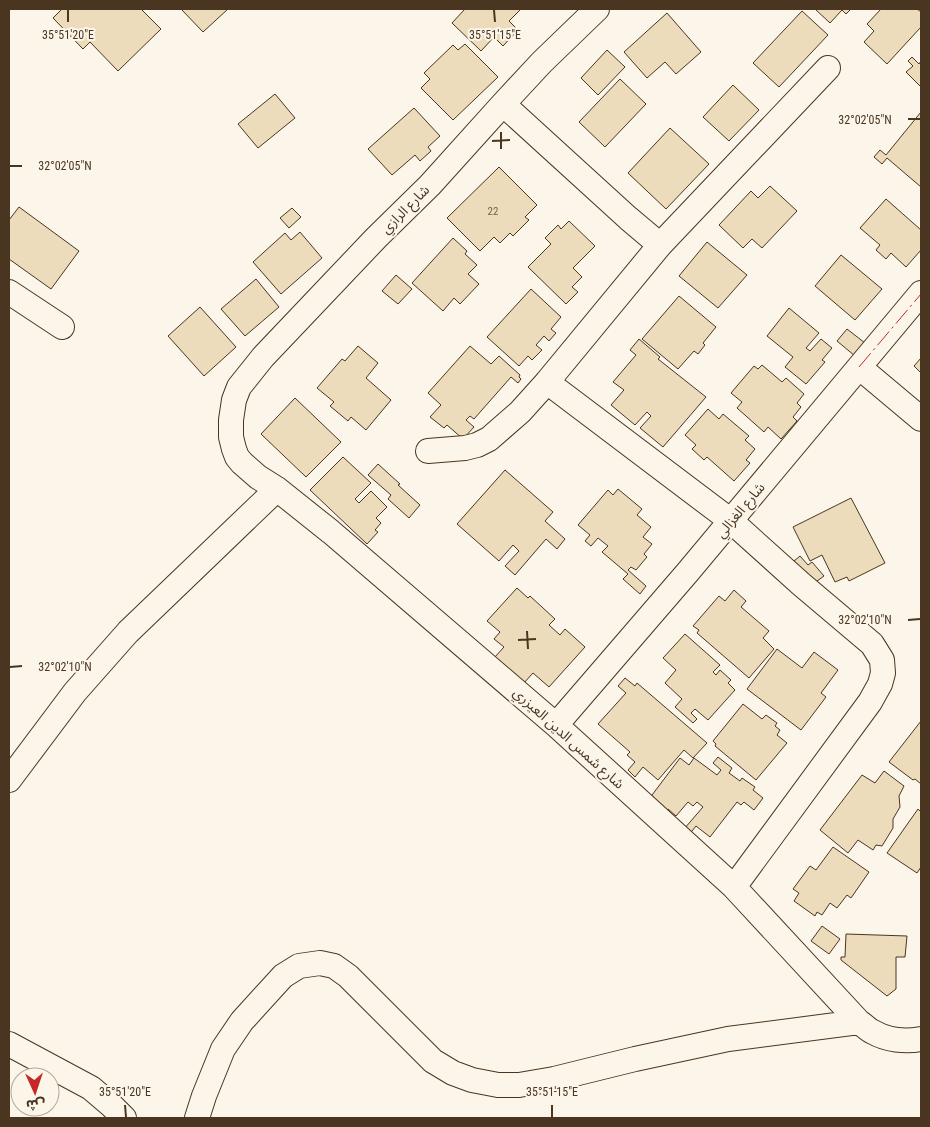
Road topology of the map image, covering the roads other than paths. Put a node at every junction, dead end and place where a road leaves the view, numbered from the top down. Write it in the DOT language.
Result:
graph roads {
  1 [pos="597,9"];
  2 [pos="828,68"];
  3 [pos="503,104"];
  4 [pos="660,245"];
  5 [pos="9,292"];
  6 [pos="921,293"];
  7 [pos="62,328"];
  8 [pos="859,367"];
  9 [pos="547,382"];
  10 [pos="921,419"];
  11 [pos="231,420"];
  12 [pos="428,451"];
  13 [pos="277,489"];
  14 [pos="731,521"];
  15 [pos="556,725"];
  16 [pos="9,780"];
  17 [pos="734,888"];
  18 [pos="859,1022"];
  19 [pos="921,1039"];
  20 [pos="9,1044"];
  21 [pos="124,1118"];
  22 [pos="197,1118"];
  1 -- 3 [label="street, شارع الرازي"];
  2 -- 4 [label="street"];
  3 -- 4 [label="street"];
  3 -- 11 [label="street, شارع الرازي"];
  4 -- 9 [label="street"];
  5 -- 7 [label="street"];
  6 -- 8 [label="street, شارع الغزالي"];
  8 -- 10 [label="street"];
  8 -- 14 [label="street, شارع الغزالي"];
  9 -- 12 [label="street"];
  9 -- 14 [label="street"];
  11 -- 13 [label="street, شارع شمس الدين العيزري"];
  13 -- 15 [label="street, شارع شمس الدين العيزري"];
  13 -- 16 [label="street"];
  14 -- 15 [label="street, شارع الغزالي"];
  14 -- 17 [label="street"];
  15 -- 17 [label="street, شارع شمس الدين العيزري"];
  17 -- 18 [label="street, شارع شمس الدين العيزري"];
  18 -- 19 [label="street, شارع شمس الدين العيزري"];
  18 -- 22 [label="street"];
  20 -- 21 [label="street"];
}
